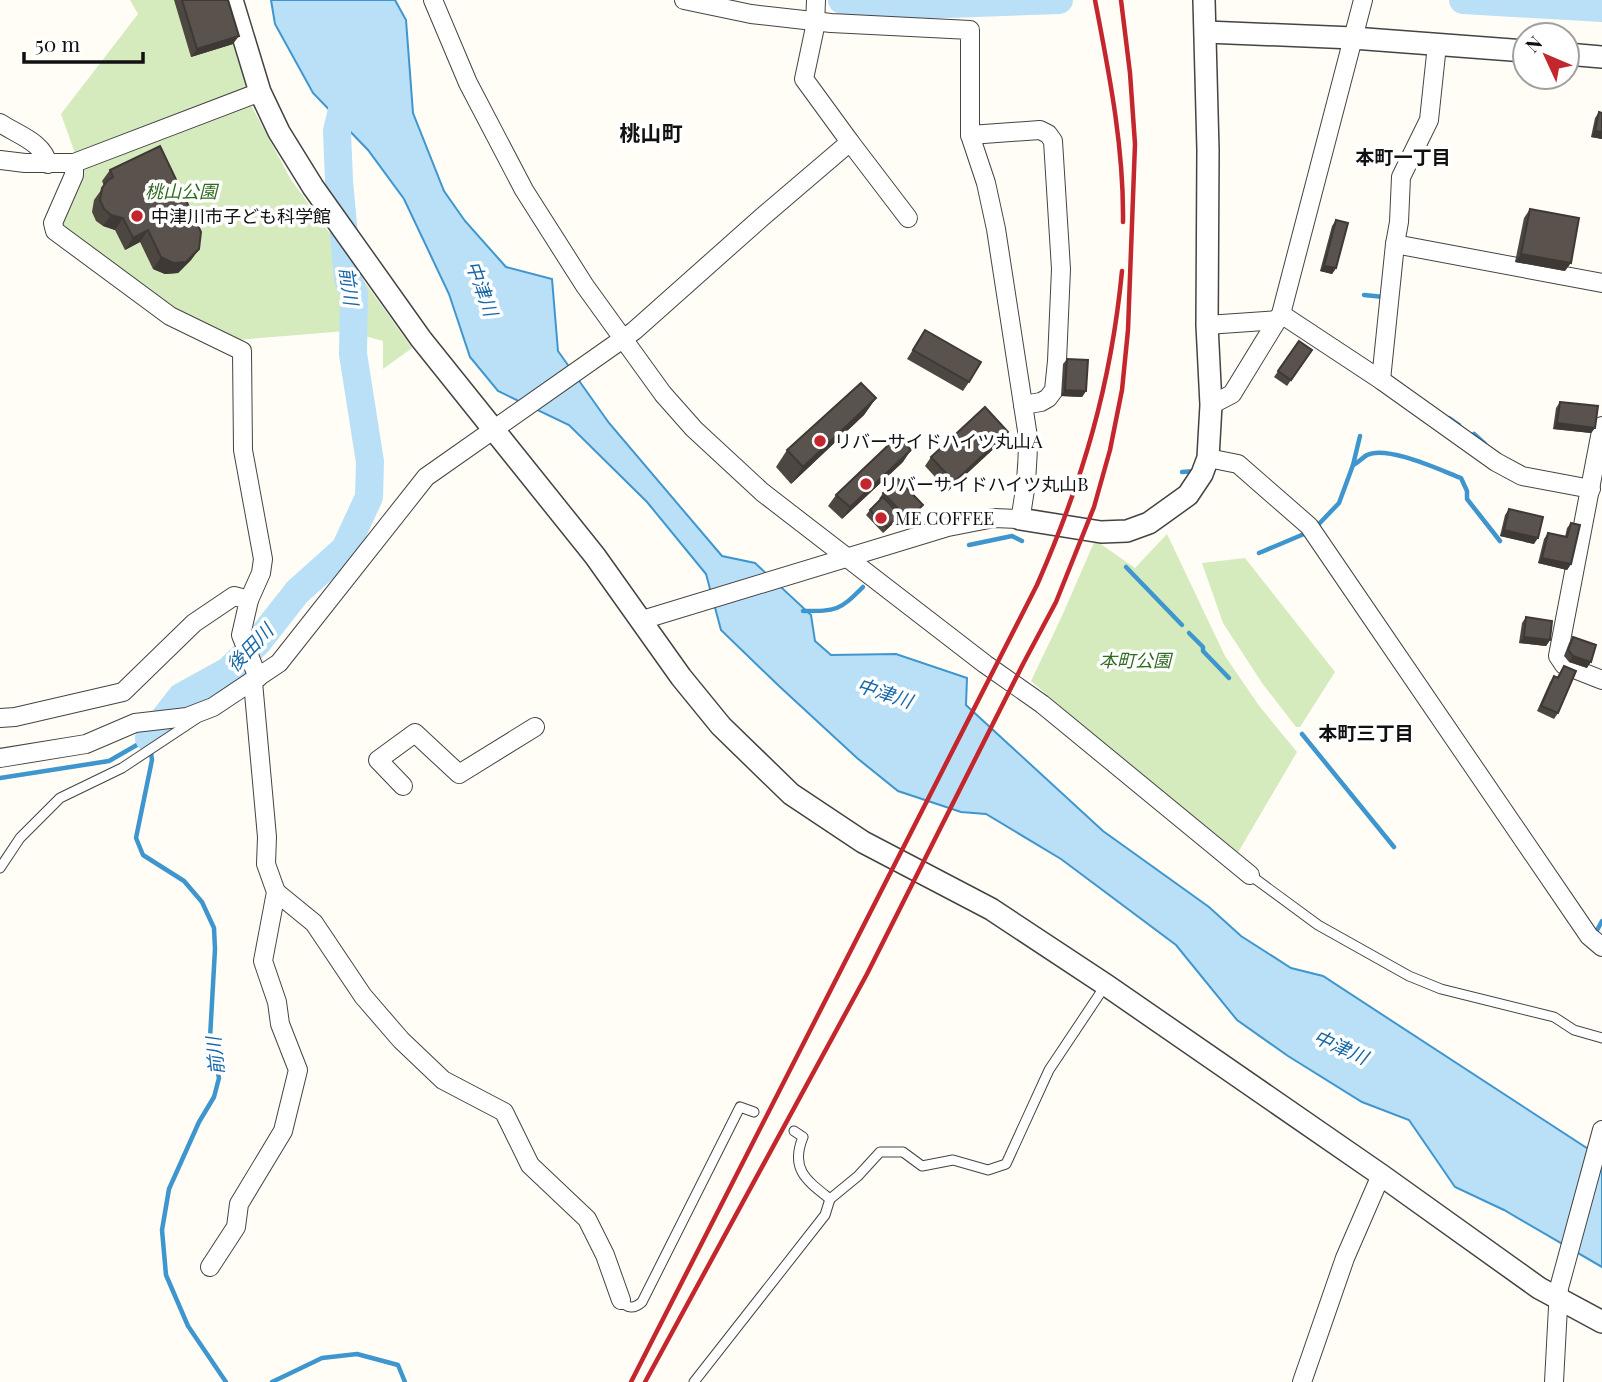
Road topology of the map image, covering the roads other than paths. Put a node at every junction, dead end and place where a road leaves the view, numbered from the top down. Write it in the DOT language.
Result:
graph roads {
  1 [pos="232,0"];
  2 [pos="433,0"];
  3 [pos="684,0"];
  4 [pos="1360,8"];
  5 [pos="816,10"];
  6 [pos="1205,14"];
  7 [pos="1353,38"];
  8 [pos="1437,45"];
  9 [pos="1511,50"];
  10 [pos="1581,55"];
  11 [pos="1602,57"];
  12 [pos="260,92"];
  13 [pos="0,123"];
  14 [pos="970,135"];
  15 [pos="850,142"];
  16 [pos="0,160"];
  17 [pos="74,163"];
  18 [pos="48,164"];
  19 [pos="908,218"];
  20 [pos="1395,244"];
  21 [pos="1602,283"];
  22 [pos="1280,317"];
  23 [pos="1207,325"];
  24 [pos="619,342"];
  25 [pos="1381,380"];
  26 [pos="1023,405"];
  27 [pos="1211,405"];
  28 [pos="500,424"];
  29 [pos="1602,426"];
  30 [pos="1208,458"];
  31 [pos="1595,494"];
  32 [pos="1020,519"];
  33 [pos="849,557"];
  34 [pos="249,600"];
  35 [pos="652,617"];
  36 [pos="255,677"];
  37 [pos="1602,680"];
  38 [pos="213,707"];
  39 [pos="0,718"];
  40 [pos="535,727"];
  41 [pos="0,758"];
  42 [pos="403,786"];
  43 [pos="0,868"];
  44 [pos="1250,875"];
  45 [pos="276,892"];
  46 [pos="1602,947"];
  47 [pos="1106,985"];
  48 [pos="1602,1038"];
  49 [pos="754,1112"];
  50 [pos="794,1131"];
  51 [pos="1601,1134"];
  52 [pos="1381,1175"];
  53 [pos="830,1199"];
  54 [pos="210,1267"];
  55 [pos="1558,1293"];
  56 [pos="621,1300"];
  57 [pos="1602,1322"];
  58 [pos="694,1382"];
  59 [pos="1302,1382"];
  60 [pos="1553,1382"];
  1 -- 12 [label="street"];
  2 -- 24 [label="street"];
  3 -- 5 [label="street"];
  4 -- 7 [label="street"];
  5 -- 14 [label="street"];
  5 -- 15 [label="street"];
  6 -- 7 [label="street"];
  6 -- 23 [label="street"];
  7 -- 8 [label="street"];
  7 -- 22 [label="street"];
  8 -- 9 [label="street"];
  8 -- 20 [label="street"];
  10 -- 11 [label="street"];
  12 -- 17 [label="street"];
  12 -- 28 [label="street"];
  13 -- 18 [label="street"];
  14 -- 26 [label="street"];
  14 -- 26 [label="street"];
  15 -- 19 [label="street"];
  15 -- 24 [label="street"];
  16 -- 18 [label="street"];
  17 -- 18 [label="street"];
  17 -- 34 [label="street"];
  20 -- 21 [label="street"];
  20 -- 25 [label="street"];
  22 -- 23 [label="street"];
  22 -- 25 [label="street"];
  22 -- 27 [label="street"];
  23 -- 27 [label="street"];
  24 -- 28 [label="street"];
  24 -- 33 [label="street"];
  25 -- 31 [label="street"];
  26 -- 32 [label="street"];
  27 -- 30 [label="street"];
  28 -- 35 [label="street"];
  28 -- 36 [label="street"];
  29 -- 31 [label="street"];
  30 -- 32 [label="street"];
  30 -- 46 [label="street"];
  31 -- 37 [label="street"];
  32 -- 33 [label="street"];
  33 -- 35 [label="street"];
  33 -- 44 [label="street"];
  34 -- 36 [label="street"];
  34 -- 39 [label="street"];
  35 -- 47 [label="street"];
  36 -- 38 [label="street"];
  36 -- 45 [label="street"];
  38 -- 41 [label="street"];
  38 -- 43 [label="lane"];
  40 -- 42 [label="street"];
  44 -- 48 [label="lane"];
  45 -- 54 [label="street"];
  45 -- 56 [label="street"];
  47 -- 52 [label="street"];
  47 -- 53 [label="lane"];
  49 -- 56 [label="lane"];
  50 -- 53 [label="lane"];
  51 -- 55 [label="street"];
  52 -- 55 [label="street"];
  52 -- 59 [label="street"];
  53 -- 58 [label="lane"];
  55 -- 57 [label="street"];
  55 -- 60 [label="street"];
}
